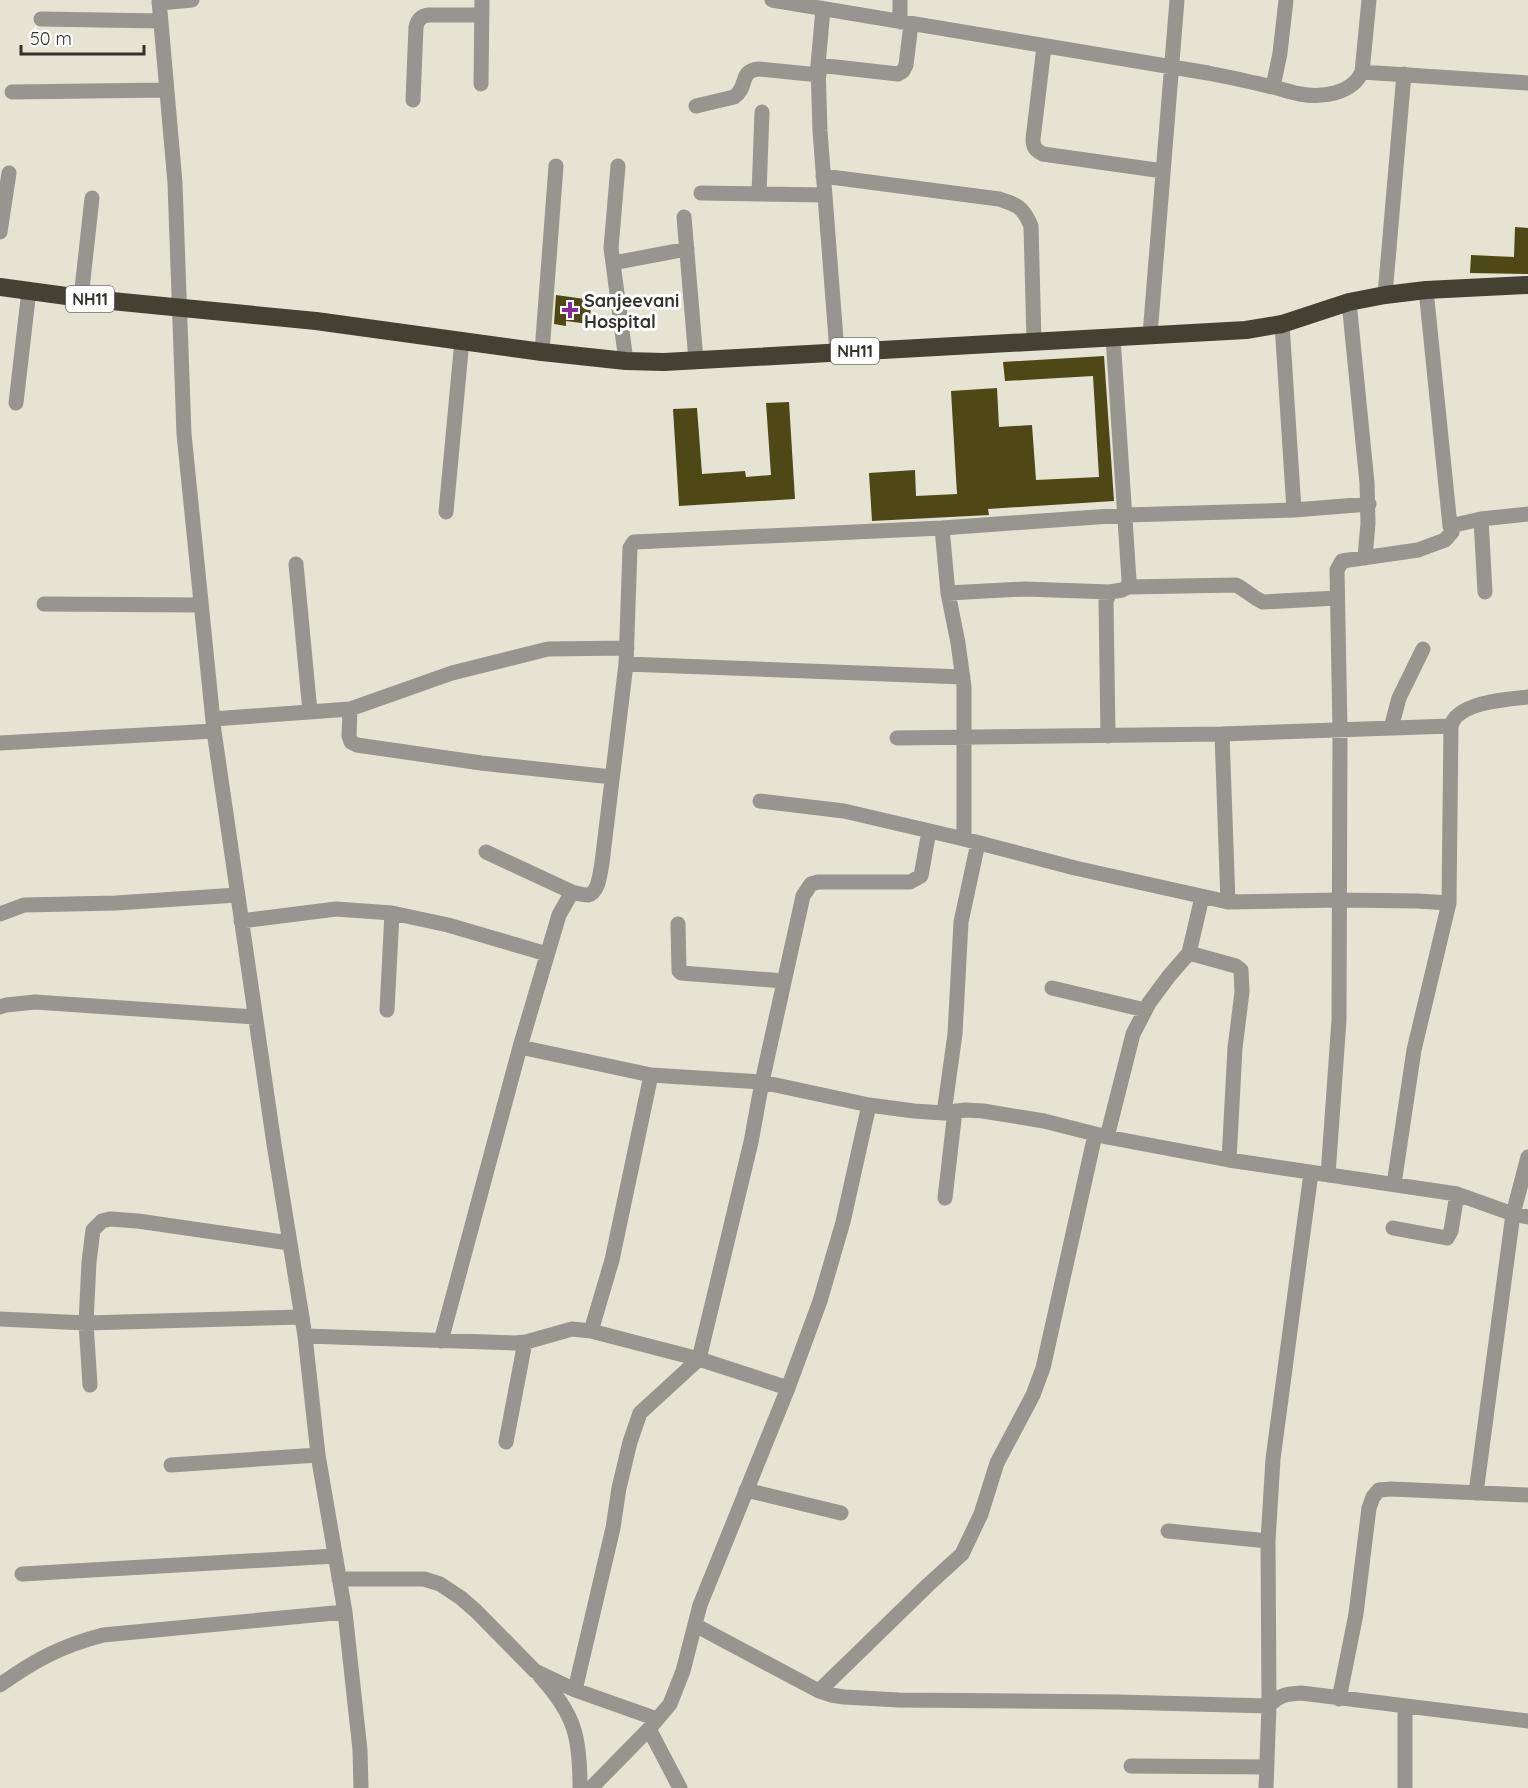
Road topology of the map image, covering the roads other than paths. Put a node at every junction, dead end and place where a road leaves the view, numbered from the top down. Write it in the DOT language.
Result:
graph roads {
  1 [pos="192,0"];
  2 [pos="772,0"];
  3 [pos="900,0"];
  4 [pos="1177,0"];
  5 [pos="1286,0"];
  6 [pos="1369,0"];
  7 [pos="159,2"];
  8 [pos="813,5"];
  9 [pos="482,7"];
  10 [pos="41,19"];
  11 [pos="161,21"];
  12 [pos="905,23"];
  13 [pos="1044,47"];
  14 [pos="1171,68"];
  15 [pos="818,70"];
  16 [pos="1362,72"];
  17 [pos="1404,74"];
  18 [pos="1528,83"];
  19 [pos="481,84"];
  20 [pos="1273,87"];
  21 [pos="167,90"];
  22 [pos="12,92"];
  23 [pos="413,100"];
  24 [pos="696,106"];
  25 [pos="762,112"];
  26 [pos="556,166"];
  27 [pos="618,166"];
  28 [pos="1162,171"];
  29 [pos="9,174"];
  30 [pos="823,176"];
  31 [pos="701,193"];
  32 [pos="759,194"];
  33 [pos="824,195"];
  34 [pos="92,198"];
  35 [pos="684,217"];
  36 [pos="0,232"];
  37 [pos="687,249"];
  38 [pos="613,263"];
  39 [pos="1528,285"];
  40 [pos="0,287"];
  41 [pos="29,290"];
  42 [pos="1426,290"];
  43 [pos="1385,296"];
  44 [pos="81,298"];
  45 [pos="1349,302"];
  46 [pos="180,307"];
  47 [pos="1282,324"];
  48 [pos="1150,335"];
  49 [pos="1113,337"];
  50 [pos="462,340"];
  51 [pos="1034,341"];
  52 [pos="542,352"];
  53 [pos="837,352"];
  54 [pos="696,360"];
  55 [pos="626,361"];
  56 [pos="16,403"];
  57 [pos="1369,504"];
  58 [pos="1294,510"];
  59 [pos="446,512"];
  60 [pos="1528,514"];
  61 [pos="1125,515"];
  62 [pos="1481,519"];
  63 [pos="1450,526"];
  64 [pos="942,528"];
  65 [pos="1365,558"];
  66 [pos="296,564"];
  67 [pos="1128,587"];
  68 [pos="1110,591"];
  69 [pos="1485,592"];
  70 [pos="948,594"];
  71 [pos="1337,598"];
  72 [pos="44,604"];
  73 [pos="201,606"];
  74 [pos="1423,649"];
  75 [pos="627,656"];
  76 [pos="963,676"];
  77 [pos="1528,697"];
  78 [pos="350,709"];
  79 [pos="310,712"];
  80 [pos="213,725"];
  81 [pos="1451,726"];
  82 [pos="1391,728"];
  83 [pos="1340,730"];
  84 [pos="1222,734"];
  85 [pos="1108,736"];
  86 [pos="897,738"];
  87 [pos="963,738"];
  88 [pos="0,743"];
  89 [pos="612,777"];
  90 [pos="760,801"];
  91 [pos="929,831"];
  92 [pos="971,841"];
  93 [pos="486,852"];
  94 [pos="572,892"];
  95 [pos="237,895"];
  96 [pos="1202,897"];
  97 [pos="1340,900"];
  98 [pos="1228,902"];
  99 [pos="1449,903"];
  100 [pos="392,913"];
  101 [pos="0,914"];
  102 [pos="241,921"];
  103 [pos="678,924"];
  104 [pos="1189,953"];
  105 [pos="547,954"];
  106 [pos="784,981"];
  107 [pos="1052,988"];
  108 [pos="0,1007"];
  109 [pos="387,1010"];
  110 [pos="1145,1010"];
  111 [pos="255,1017"];
  112 [pos="520,1047"];
  113 [pos="651,1076"];
  114 [pos="762,1082"];
  115 [pos="869,1105"];
  116 [pos="949,1112"];
  117 [pos="1101,1136"];
  118 [pos="1528,1158"];
  119 [pos="1229,1160"];
  120 [pos="1311,1173"];
  121 [pos="1328,1175"];
  122 [pos="1394,1184"];
  123 [pos="1457,1194"];
  124 [pos="945,1198"];
  125 [pos="1520,1215"];
  126 [pos="1392,1228"];
  127 [pos="289,1243"];
  128 [pos="302,1317"];
  129 [pos="0,1319"];
  130 [pos="86,1323"];
  131 [pos="591,1331"];
  132 [pos="305,1336"];
  133 [pos="441,1341"];
  134 [pos="525,1342"];
  135 [pos="699,1359"];
  136 [pos="90,1385"];
  137 [pos="788,1388"];
  138 [pos="506,1442"];
  139 [pos="318,1455"];
  140 [pos="171,1465"];
  141 [pos="746,1490"];
  142 [pos="1476,1493"];
  143 [pos="1528,1495"];
  144 [pos="841,1513"];
  145 [pos="1168,1531"];
  146 [pos="1268,1541"];
  147 [pos="335,1557"];
  148 [pos="22,1574"];
  149 [pos="339,1579"];
  150 [pos="345,1612"];
  151 [pos="695,1625"];
  152 [pos="535,1671"];
  153 [pos="0,1685"];
  154 [pos="575,1690"];
  155 [pos="819,1691"];
  156 [pos="1340,1699"];
  157 [pos="1269,1706"];
  158 [pos="1405,1707"];
  159 [pos="1528,1721"];
  160 [pos="653,1724"];
  161 [pos="1131,1766"];
  162 [pos="1267,1767"];
  163 [pos="361,1788"];
  164 [pos="580,1788"];
  165 [pos="591,1788"];
  166 [pos="680,1788"];
  167 [pos="1266,1788"];
  168 [pos="1405,1788"];
  1 -- 7 [label="street"];
  2 -- 8 [label="street"];
  3 -- 12 [label="street"];
  4 -- 14 [label="street"];
  5 -- 20 [label="street"];
  6 -- 16 [label="street"];
  7 -- 11 [label="street"];
  8 -- 12 [label="street"];
  8 -- 15 [label="street"];
  9 -- 19 [label="street"];
  9 -- 23 [label="street"];
  10 -- 11 [label="street"];
  11 -- 21 [label="street"];
  12 -- 13 [label="street"];
  12 -- 15 [label="street"];
  13 -- 14 [label="street"];
  13 -- 28 [label="street"];
  14 -- 20 [label="street"];
  14 -- 28 [label="street"];
  15 -- 24 [label="street"];
  15 -- 30 [label="street"];
  16 -- 17 [label="street"];
  16 -- 20 [label="street"];
  17 -- 18 [label="street"];
  17 -- 43 [label="street"];
  21 -- 22 [label="street"];
  21 -- 46 [label="street"];
  25 -- 32 [label="street"];
  26 -- 52 [label="street"];
  27 -- 38 [label="street"];
  28 -- 48 [label="street"];
  29 -- 36 [label="street"];
  30 -- 33 [label="street"];
  30 -- 51 [label="street"];
  31 -- 32 [label="street"];
  32 -- 33 [label="street"];
  33 -- 53 [label="street"];
  34 -- 44 [label="street"];
  35 -- 37 [label="street"];
  37 -- 38 [label="street"];
  37 -- 54 [label="street"];
  38 -- 55 [label="street"];
  39 -- 42 [label="highway, NH11"];
  40 -- 41 [label="highway, NH11"];
  41 -- 44 [label="highway, NH11"];
  41 -- 56 [label="street"];
  42 -- 43 [label="highway, NH11"];
  42 -- 63 [label="street"];
  43 -- 45 [label="highway, NH11"];
  44 -- 46 [label="highway, NH11"];
  45 -- 47 [label="highway, NH11"];
  45 -- 57 [label="street"];
  46 -- 50 [label="highway, NH11"];
  46 -- 73 [label="street"];
  47 -- 48 [label="highway, NH11"];
  47 -- 58 [label="street"];
  48 -- 49 [label="highway, NH11"];
  49 -- 51 [label="highway, NH11"];
  49 -- 61 [label="street"];
  50 -- 52 [label="highway, NH11"];
  50 -- 59 [label="street"];
  51 -- 53 [label="highway, NH11"];
  52 -- 55 [label="highway, NH11"];
  53 -- 54 [label="highway, NH11"];
  54 -- 55 [label="highway, NH11"];
  57 -- 58 [label="street"];
  57 -- 65 [label="street"];
  58 -- 61 [label="street"];
  60 -- 62 [label="street"];
  61 -- 64 [label="street"];
  61 -- 67 [label="street"];
  62 -- 63 [label="street"];
  62 -- 69 [label="street"];
  63 -- 65 [label="street"];
  64 -- 70 [label="street"];
  64 -- 75 [label="street"];
  65 -- 71 [label="street"];
  66 -- 79 [label="street"];
  67 -- 68 [label="street"];
  67 -- 71 [label="street"];
  68 -- 70 [label="street"];
  68 -- 85 [label="street"];
  70 -- 76 [label="street"];
  71 -- 83 [label="street"];
  72 -- 73 [label="street"];
  73 -- 80 [label="street"];
  74 -- 82 [label="street"];
  75 -- 76 [label="street"];
  75 -- 78 [label="street"];
  75 -- 89 [label="street"];
  76 -- 87 [label="street"];
  77 -- 81 [label="street"];
  78 -- 79 [label="street"];
  78 -- 89 [label="street"];
  79 -- 80 [label="street"];
  80 -- 88 [label="street"];
  80 -- 95 [label="street"];
  81 -- 82 [label="street"];
  81 -- 99 [label="street"];
  82 -- 83 [label="street"];
  83 -- 84 [label="street"];
  83 -- 97 [label="street"];
  84 -- 85 [label="street"];
  84 -- 98 [label="street"];
  85 -- 87 [label="street"];
  86 -- 87 [label="street"];
  87 -- 92 [label="street"];
  89 -- 94 [label="street"];
  90 -- 91 [label="street"];
  91 -- 92 [label="street"];
  91 -- 106 [label="street"];
  92 -- 96 [label="street"];
  92 -- 116 [label="street"];
  93 -- 94 [label="street"];
  94 -- 105 [label="street"];
  95 -- 101 [label="street"];
  95 -- 102 [label="street"];
  96 -- 98 [label="street"];
  96 -- 104 [label="street"];
  97 -- 98 [label="street"];
  97 -- 99 [label="street"];
  97 -- 121 [label="street"];
  99 -- 122 [label="street"];
  100 -- 102 [label="street"];
  100 -- 105 [label="street"];
  100 -- 109 [label="street"];
  102 -- 111 [label="street"];
  103 -- 106 [label="street"];
  104 -- 110 [label="street"];
  104 -- 119 [label="street"];
  105 -- 112 [label="street"];
  106 -- 114 [label="street"];
  107 -- 110 [label="street"];
  108 -- 111 [label="street"];
  110 -- 117 [label="street"];
  111 -- 127 [label="street"];
  112 -- 113 [label="street"];
  112 -- 133 [label="street"];
  113 -- 114 [label="street"];
  113 -- 131 [label="street"];
  114 -- 115 [label="street"];
  114 -- 135 [label="street"];
  115 -- 116 [label="street"];
  115 -- 137 [label="street"];
  116 -- 117 [label="street"];
  116 -- 124 [label="street"];
  117 -- 119 [label="street"];
  117 -- 155 [label="street"];
  118 -- 125 [label="street"];
  119 -- 120 [label="street"];
  120 -- 121 [label="street"];
  120 -- 146 [label="street"];
  121 -- 122 [label="street"];
  122 -- 123 [label="street"];
  123 -- 125 [label="street"];
  123 -- 126 [label="street"];
  125 -- 142 [label="street"];
  127 -- 128 [label="street"];
  127 -- 130 [label="street"];
  128 -- 130 [label="street"];
  128 -- 132 [label="street"];
  129 -- 130 [label="street"];
  130 -- 136 [label="street"];
  131 -- 134 [label="street"];
  131 -- 135 [label="street"];
  132 -- 133 [label="street"];
  132 -- 139 [label="street"];
  133 -- 134 [label="street"];
  134 -- 138 [label="street"];
  135 -- 137 [label="street"];
  135 -- 154 [label="street"];
  137 -- 141 [label="street"];
  139 -- 140 [label="street"];
  139 -- 147 [label="street"];
  141 -- 144 [label="street"];
  141 -- 151 [label="street"];
  142 -- 143 [label="street"];
  142 -- 156 [label="street"];
  145 -- 146 [label="street"];
  146 -- 157 [label="street"];
  147 -- 148 [label="street"];
  147 -- 149 [label="street"];
  149 -- 150 [label="street"];
  149 -- 152 [label="street"];
  150 -- 153 [label="street"];
  150 -- 163 [label="street"];
  151 -- 155 [label="street"];
  151 -- 160 [label="street"];
  152 -- 154 [label="street"];
  152 -- 164 [label="street"];
  154 -- 160 [label="street"];
  155 -- 157 [label="street"];
  156 -- 157 [label="street"];
  156 -- 158 [label="street"];
  157 -- 162 [label="street"];
  158 -- 159 [label="street"];
  158 -- 168 [label="street"];
  160 -- 165 [label="street"];
  160 -- 166 [label="street"];
  161 -- 162 [label="street"];
  162 -- 167 [label="street"];
}
